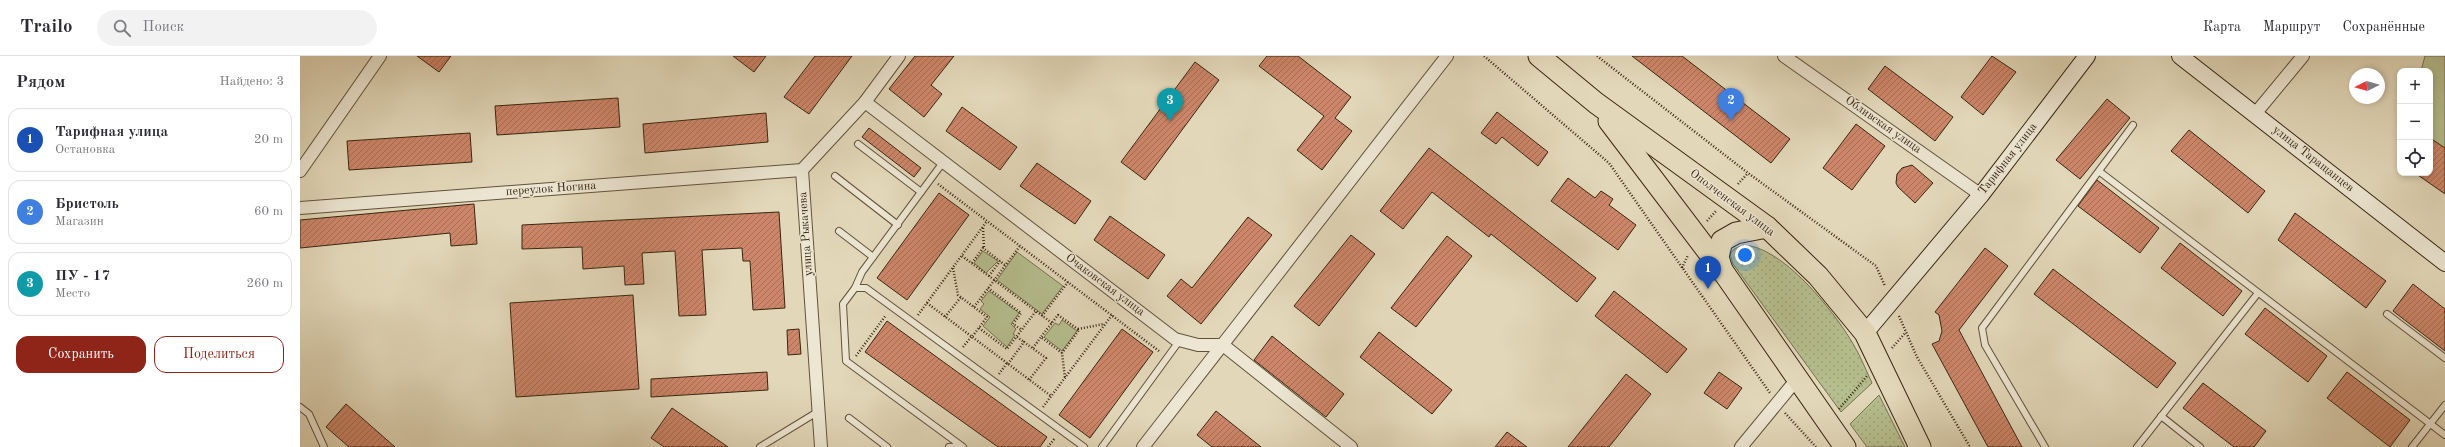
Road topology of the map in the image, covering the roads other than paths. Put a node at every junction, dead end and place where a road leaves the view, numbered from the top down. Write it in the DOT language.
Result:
graph roads {
  1 [pos="380,56"];
  2 [pos="899,56"];
  3 [pos="1446,56"];
  4 [pos="1539,56"];
  5 [pos="1784,56"];
  6 [pos="2087,56"];
  7 [pos="2180,56"];
  8 [pos="2303,56"];
  9 [pos="865,102"];
  10 [pos="1596,102"];
  11 [pos="2255,114"];
  12 [pos="2133,125"];
  13 [pos="858,144"];
  14 [pos="944,161"];
  15 [pos="802,170"];
  16 [pos="300,171"];
  17 [pos="2100,172"];
  18 [pos="835,176"];
  19 [pos="921,192"];
  20 [pos="1981,194"];
  21 [pos="300,208"];
  22 [pos="898,224"];
  23 [pos="1767,227"];
  24 [pos="838,231"];
  25 [pos="873,257"];
  26 [pos="2445,264"];
  27 [pos="1722,270"];
  28 [pos="855,288"];
  29 [pos="2258,293"];
  30 [pos="2387,314"];
  31 [pos="1865,332"];
  32 [pos="1180,340"];
  33 [pos="1223,345"];
  34 [pos="2445,358"];
  35 [pos="1796,379"];
  36 [pos="2445,405"];
  37 [pos="300,406"];
  38 [pos="819,411"];
  39 [pos="2161,416"];
  40 [pos="849,418"];
  41 [pos="2430,424"];
  42 [pos="2445,435"];
  43 [pos="962,446"];
  44 [pos="324,447"];
  45 [pos="760,447"];
  46 [pos="821,447"];
  47 [pos="887,447"];
  48 [pos="949,447"];
  49 [pos="1084,447"];
  50 [pos="1102,447"];
  51 [pos="1143,447"];
  52 [pos="1351,447"];
  53 [pos="1741,447"];
  54 [pos="1845,447"];
  55 [pos="1920,447"];
  56 [pos="2045,447"];
  57 [pos="2137,447"];
  58 [pos="2200,447"];
  59 [pos="2412,447"];
  1 -- 16 [label="street"];
  2 -- 9 [label="street"];
  3 -- 33 [label="street"];
  4 -- 10 [label="highway, Ополченская улица"];
  5 -- 20 [label="street, Обливская улица"];
  6 -- 20 [label="street, Тарифная улица"];
  7 -- 11 [label="street, улица Таращанцев"];
  8 -- 11 [label="street"];
  9 -- 14 [label="street, Очаковская улица"];
  9 -- 15 [label="street"];
  10 -- 23 [label="highway, Ополченская улица"];
  10 -- 27 [label="highway, Ополченская улица"];
  11 -- 26 [label="street, улица Таращанцев"];
  12 -- 17 [label="lane"];
  13 -- 19 [label="lane"];
  14 -- 19 [label="lane"];
  14 -- 32 [label="street, Очаковская улица"];
  15 -- 21 [label="street, переулок Ногина"];
  15 -- 38 [label="street, улица Рыкачева"];
  17 -- 29 [label="lane"];
  17 -- 56 [label="lane"];
  18 -- 22 [label="lane"];
  19 -- 22 [label="lane"];
  20 -- 31 [label="street, Тарифная улица"];
  22 -- 25 [label="lane"];
  23 -- 27 [label="highway"];
  23 -- 31 [label="highway, Ополченская улица"];
  24 -- 25 [label="lane"];
  25 -- 28 [label="lane"];
  27 -- 35 [label="highway, Ополченская улица"];
  28 -- 43 [label="lane"];
  28 -- 49 [label="lane"];
  29 -- 39 [label="lane"];
  29 -- 41 [label="lane"];
  30 -- 34 [label="lane"];
  31 -- 55 [label="highway, Ополченская улица"];
  32 -- 33 [label="street, Очаковская улица"];
  32 -- 50 [label="lane"];
  33 -- 51 [label="street"];
  33 -- 52 [label="street"];
  35 -- 53 [label="street"];
  35 -- 54 [label="highway, Ополченская улица"];
  36 -- 41 [label="lane"];
  37 -- 44 [label="lane"];
  38 -- 45 [label="lane"];
  38 -- 46 [label="street, улица Рыкачева"];
  39 -- 57 [label="lane"];
  39 -- 58 [label="lane"];
  40 -- 47 [label="lane"];
  41 -- 42 [label="lane"];
  41 -- 59 [label="lane"];
  43 -- 48 [label="lane"];
}
